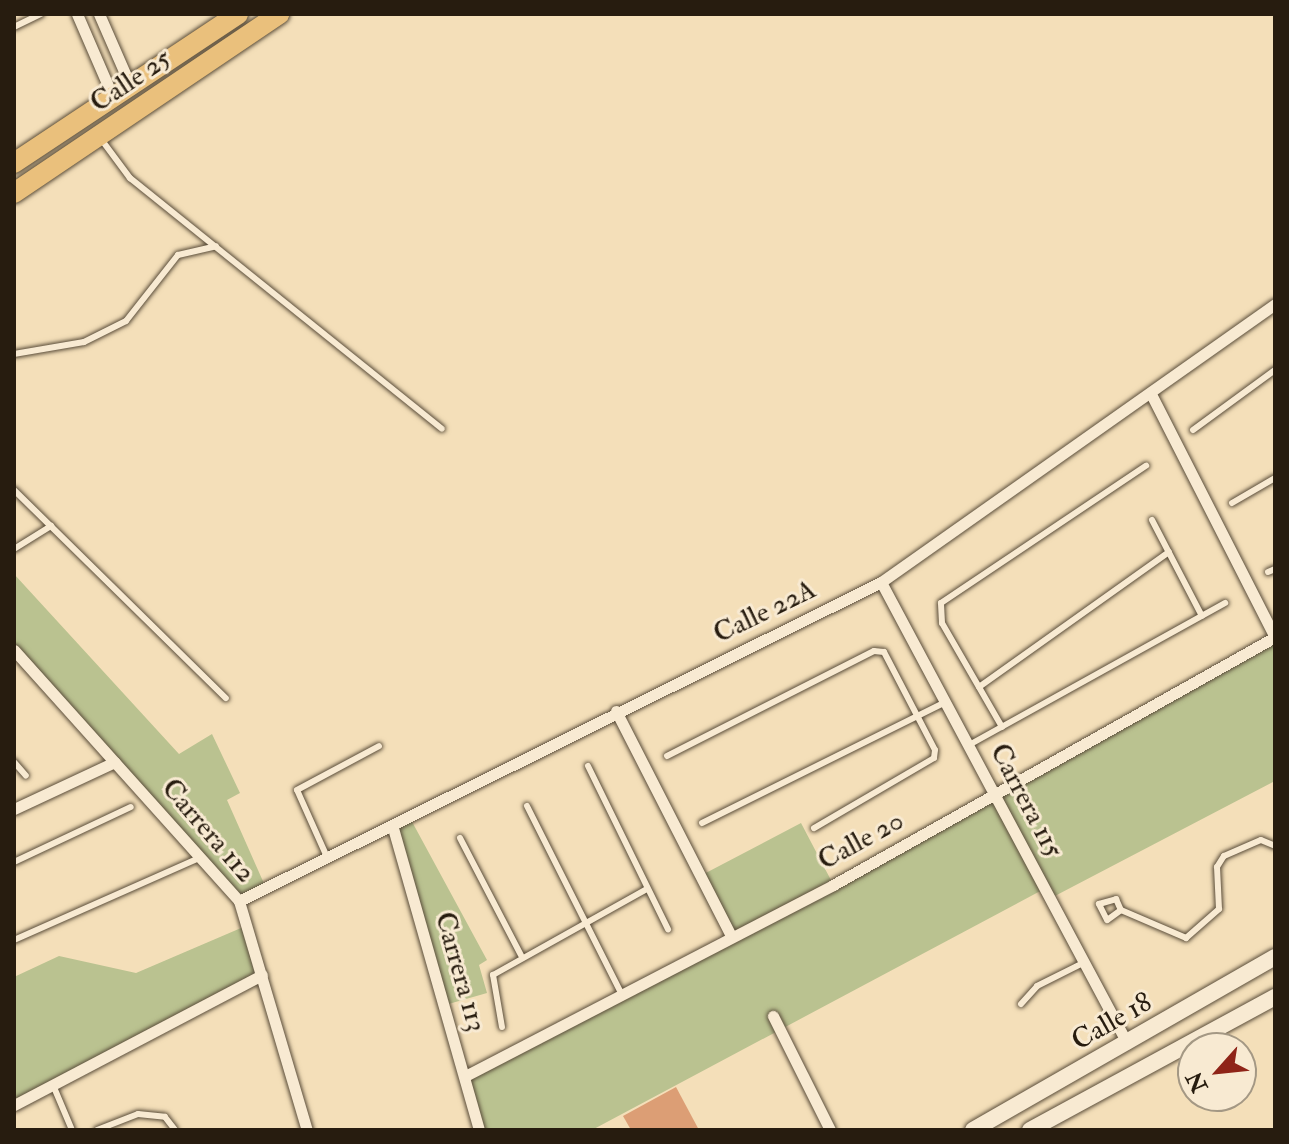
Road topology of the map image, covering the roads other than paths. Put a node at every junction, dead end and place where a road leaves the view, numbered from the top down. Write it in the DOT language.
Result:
graph roads {
  1 [pos="41,14"];
  2 [pos="77,14"];
  3 [pos="99,14"];
  4 [pos="238,14"];
  5 [pos="279,14"];
  6 [pos="14,27"];
  7 [pos="121,91"];
  8 [pos="100,136"];
  9 [pos="14,163"];
  10 [pos="14,193"];
  11 [pos="216,246"];
  12 [pos="1275,304"];
  13 [pos="14,354"];
  14 [pos="1275,370"];
  15 [pos="1151,394"];
  16 [pos="442,429"];
  17 [pos="1193,430"];
  18 [pos="1146,466"];
  19 [pos="1275,478"];
  20 [pos="14,490"];
  21 [pos="1232,503"];
  22 [pos="1152,520"];
  23 [pos="51,526"];
  24 [pos="14,549"];
  25 [pos="1169,552"];
  26 [pos="881,582"];
  27 [pos="1225,603"];
  28 [pos="1202,616"];
  29 [pos="1275,637"];
  30 [pos="14,650"];
  31 [pos="979,687"];
  32 [pos="226,698"];
  33 [pos="946,702"];
  34 [pos="616,711"];
  35 [pos="918,716"];
  36 [pos="1002,727"];
  37 [pos="969,745"];
  38 [pos="379,746"];
  39 [pos="667,756"];
  40 [pos="14,762"];
  41 [pos="115,762"];
  42 [pos="588,766"];
  43 [pos="26,776"];
  44 [pos="994,792"];
  45 [pos="527,806"];
  46 [pos="131,807"];
  47 [pos="14,809"];
  48 [pos="702,823"];
  49 [pos="393,828"];
  50 [pos="814,828"];
  51 [pos="460,838"];
  52 [pos="1275,846"];
  53 [pos="204,856"];
  54 [pos="328,859"];
  55 [pos="14,862"];
  56 [pos="647,889"];
  57 [pos="239,901"];
  58 [pos="1121,910"];
  59 [pos="585,923"];
  60 [pos="668,929"];
  61 [pos="731,936"];
  62 [pos="14,940"];
  63 [pos="521,955"];
  64 [pos="1275,957"];
  65 [pos="1085,962"];
  66 [pos="262,975"];
  67 [pos="622,995"];
  68 [pos="1275,997"];
  69 [pos="1021,1004"];
  70 [pos="773,1016"];
  71 [pos="502,1027"];
  72 [pos="1127,1043"];
  73 [pos="465,1076"];
  74 [pos="53,1085"];
  75 [pos="14,1105"];
  76 [pos="72,1130"];
  77 [pos="97,1130"];
  78 [pos="175,1130"];
  79 [pos="307,1130"];
  80 [pos="479,1130"];
  81 [pos="830,1130"];
  82 [pos="973,1130"];
  83 [pos="1030,1130"];
  1 -- 6 [label="lane"];
  2 -- 7 [label="street"];
  3 -- 7 [label="street"];
  4 -- 7 [label="highway, Calle 25"];
  5 -- 8 [label="highway, Calle 25"];
  7 -- 9 [label="highway, Calle 25"];
  8 -- 10 [label="highway, Calle 25"];
  8 -- 11 [label="lane"];
  11 -- 13 [label="lane"];
  11 -- 16 [label="lane"];
  12 -- 15 [label="street, Calle 22A"];
  14 -- 17 [label="lane"];
  15 -- 26 [label="street, Calle 22A"];
  15 -- 29 [label="street"];
  18 -- 31 [label="lane"];
  19 -- 21 [label="lane"];
  20 -- 23 [label="lane"];
  22 -- 25 [label="lane"];
  23 -- 24 [label="lane"];
  23 -- 32 [label="lane"];
  25 -- 28 [label="lane"];
  25 -- 31 [label="lane"];
  26 -- 33 [label="street, Carrera 115"];
  26 -- 34 [label="street, Calle 22A"];
  27 -- 28 [label="lane"];
  28 -- 36 [label="lane"];
  29 -- 44 [label="street, Calle 20"];
  30 -- 41 [label="street, Carrera 112"];
  31 -- 36 [label="lane"];
  33 -- 35 [label="lane"];
  33 -- 37 [label="street, Carrera 115"];
  34 -- 49 [label="street, Calle 22A"];
  34 -- 61 [label="street"];
  35 -- 39 [label="lane"];
  35 -- 48 [label="lane"];
  35 -- 50 [label="lane"];
  36 -- 37 [label="lane"];
  37 -- 44 [label="street, Carrera 115"];
  38 -- 54 [label="lane"];
  40 -- 43 [label="lane"];
  41 -- 47 [label="street"];
  41 -- 53 [label="street, Carrera 112"];
  42 -- 56 [label="lane"];
  44 -- 61 [label="street, Calle 20"];
  44 -- 65 [label="street, Carrera 115"];
  45 -- 59 [label="lane"];
  46 -- 55 [label="lane"];
  49 -- 54 [label="street, Calle 22A"];
  49 -- 73 [label="street, Carrera 113"];
  51 -- 63 [label="lane"];
  52 -- 58 [label="lane"];
  53 -- 57 [label="street, Carrera 112"];
  53 -- 62 [label="lane"];
  54 -- 57 [label="street, Calle 22A"];
  56 -- 59 [label="lane"];
  56 -- 60 [label="lane"];
  57 -- 66 [label="street, Carrera 112"];
  59 -- 63 [label="lane"];
  59 -- 67 [label="lane"];
  61 -- 67 [label="street, Calle 20"];
  63 -- 71 [label="lane"];
  64 -- 72 [label="main road, Calle 18"];
  65 -- 69 [label="lane"];
  65 -- 72 [label="street, Carrera 115"];
  66 -- 74 [label="street"];
  66 -- 79 [label="street, Carrera 112"];
  67 -- 73 [label="street, Calle 20"];
  68 -- 83 [label="main road, Calle 18"];
  70 -- 81 [label="street"];
  72 -- 82 [label="main road, Calle 18"];
  73 -- 80 [label="street, Carrera 113"];
  74 -- 75 [label="street"];
  74 -- 76 [label="lane"];
  77 -- 78 [label="lane"];
}
